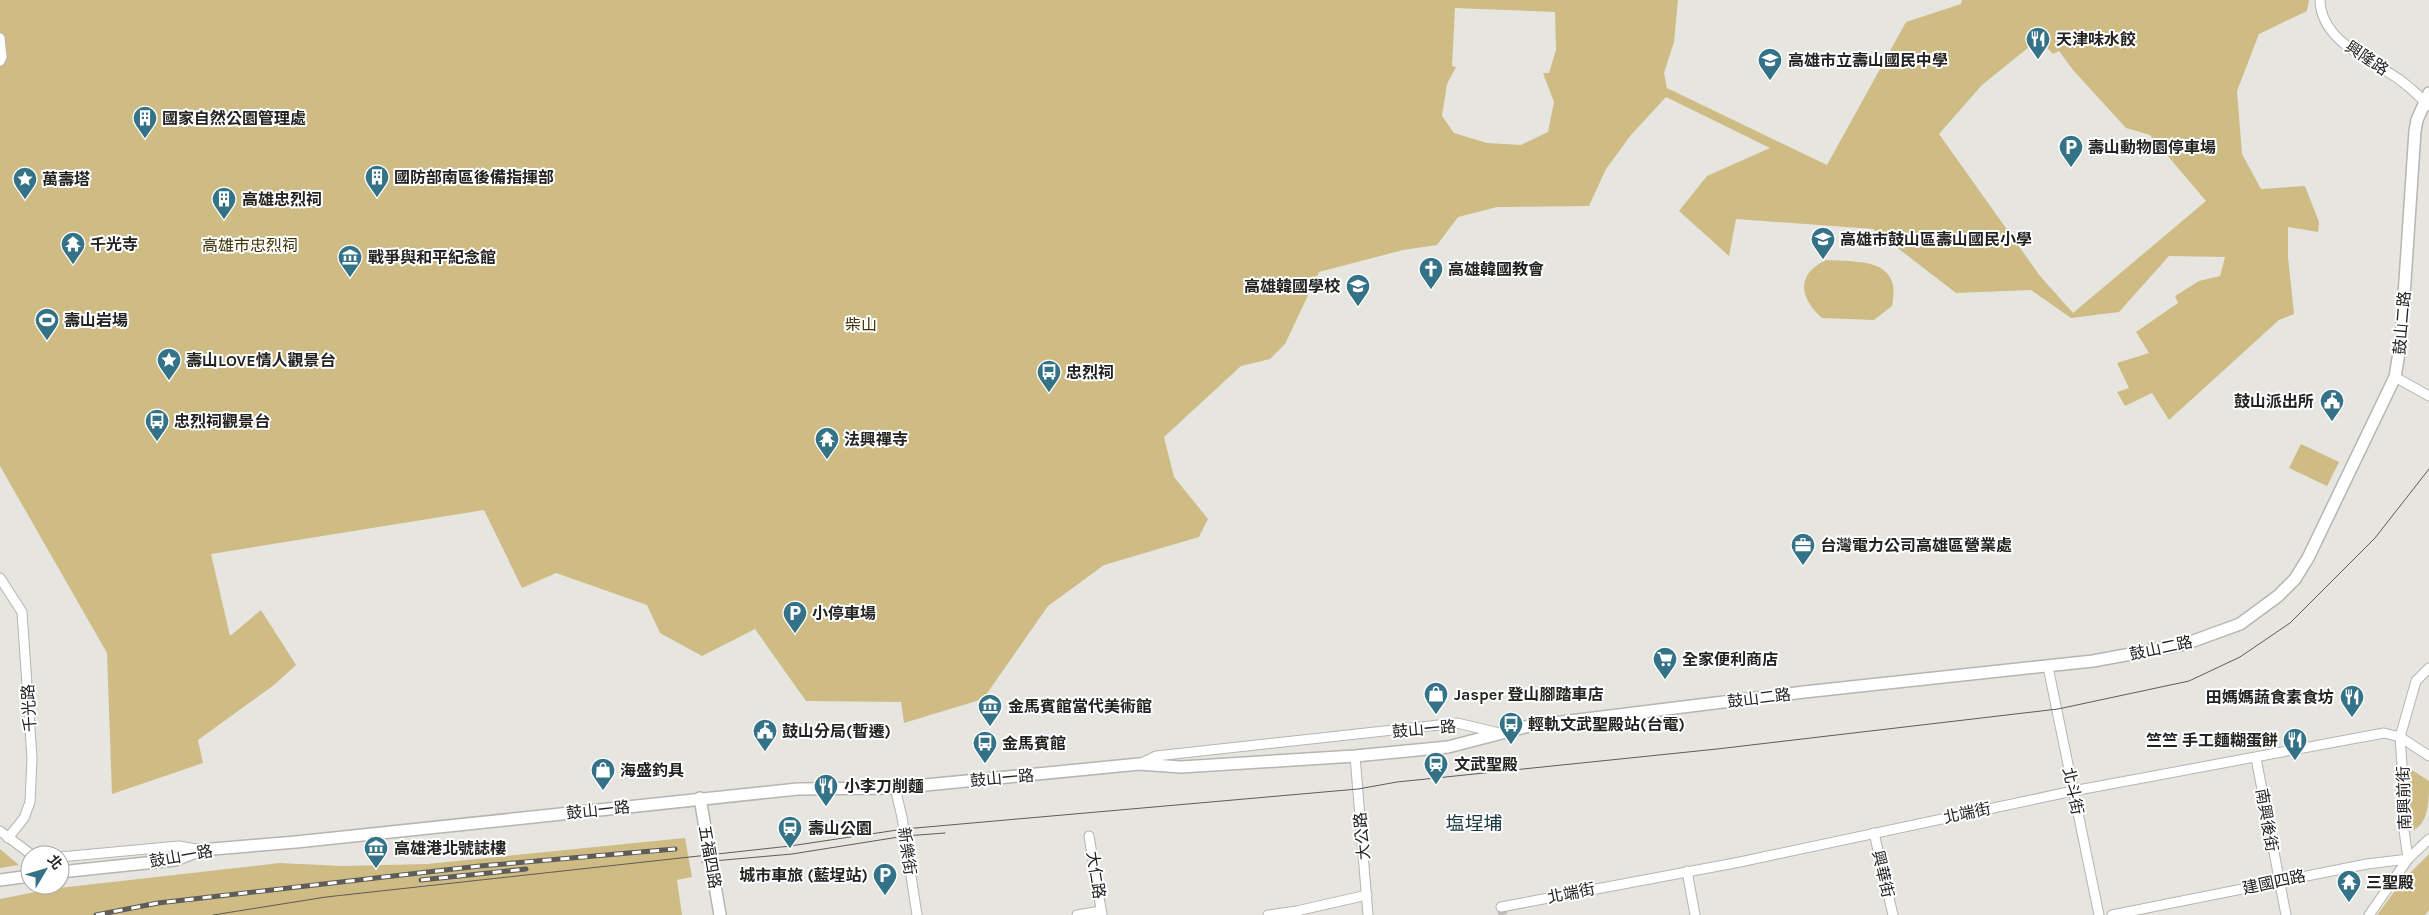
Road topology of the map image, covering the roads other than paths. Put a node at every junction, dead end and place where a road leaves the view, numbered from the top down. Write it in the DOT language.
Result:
graph roads {
  1 [pos="2320,0"];
  2 [pos="0,38"];
  3 [pos="0,61"];
  4 [pos="2428,100"];
  5 [pos="2395,377"];
  6 [pos="2429,396"];
  7 [pos="0,578"];
  8 [pos="2048,667"];
  9 [pos="2429,668"];
  10 [pos="1499,734"];
  11 [pos="2400,738"];
  12 [pos="1355,756"];
  13 [pos="2429,756"];
  14 [pos="2256,758"];
  15 [pos="1139,764"];
  16 [pos="896,788"];
  17 [pos="2073,791"];
  18 [pos="700,798"];
  19 [pos="0,831"];
  20 [pos="1874,833"];
  21 [pos="1089,836"];
  22 [pos="8,838"];
  23 [pos="2429,839"];
  24 [pos="20,846"];
  25 [pos="201,850"];
  26 [pos="70,856"];
  27 [pos="2408,859"];
  28 [pos="70,871"];
  29 [pos="1687,871"];
  30 [pos="20,877"];
  31 [pos="0,880"];
  32 [pos="2278,882"];
  33 [pos="1366,895"];
  34 [pos="1501,907"];
  35 [pos="1102,913"];
  36 [pos="720,915"];
  37 [pos="917,915"];
  38 [pos="1077,915"];
  39 [pos="1268,915"];
  40 [pos="1368,915"];
  41 [pos="1695,915"];
  42 [pos="1893,915"];
  43 [pos="2099,915"];
  44 [pos="2112,915"];
  45 [pos="2286,915"];
  46 [pos="2368,915"];
  1 -- 4 [label="street, 興隆路"];
  2 -- 3 [label="street"];
  4 -- 5 [label="street, 鼓山二路"];
  5 -- 6 [label="street"];
  5 -- 8 [label="street, 鼓山二路"];
  7 -- 22 [label="street, 千光路"];
  8 -- 10 [label="street, 鼓山二路"];
  8 -- 17 [label="street, 北斗街"];
  9 -- 11 [label="street, 南興前街"];
  10 -- 12 [label="street, 鼓山一路"];
  10 -- 15 [label="street, 鼓山一路"];
  11 -- 13 [label="street, 北端街"];
  11 -- 14 [label="street, 北端街"];
  11 -- 27 [label="street, 南興前街"];
  12 -- 15 [label="street, 鼓山一路"];
  12 -- 33 [label="street, 大公路"];
  14 -- 17 [label="street, 北端街"];
  14 -- 32 [label="street, 南興後街"];
  15 -- 16 [label="street, 鼓山一路"];
  16 -- 18 [label="street, 鼓山一路"];
  16 -- 37 [label="street, 新樂街"];
  17 -- 20 [label="street, 北端街"];
  17 -- 43 [label="street, 北斗街"];
  18 -- 25 [label="street, 鼓山一路"];
  18 -- 36 [label="street, 五福四路"];
  19 -- 22 [label="street"];
  20 -- 29 [label="street, 北端街"];
  20 -- 42 [label="street, 興華街"];
  21 -- 35 [label="street, 大仁路"];
  22 -- 24 [label="street"];
  23 -- 27 [label="street"];
  25 -- 26 [label="street"];
  25 -- 28 [label="street, 鼓山一路"];
  27 -- 32 [label="street, 建國四路"];
  27 -- 46 [label="street"];
  29 -- 34 [label="street, 北端街"];
  29 -- 41 [label="street"];
  30 -- 31 [label="street"];
  32 -- 44 [label="street, 建國四路"];
  32 -- 45 [label="street, 南興後街"];
  33 -- 39 [label="street"];
  33 -- 40 [label="street, 大公路"];
  35 -- 38 [label="street"];
}
